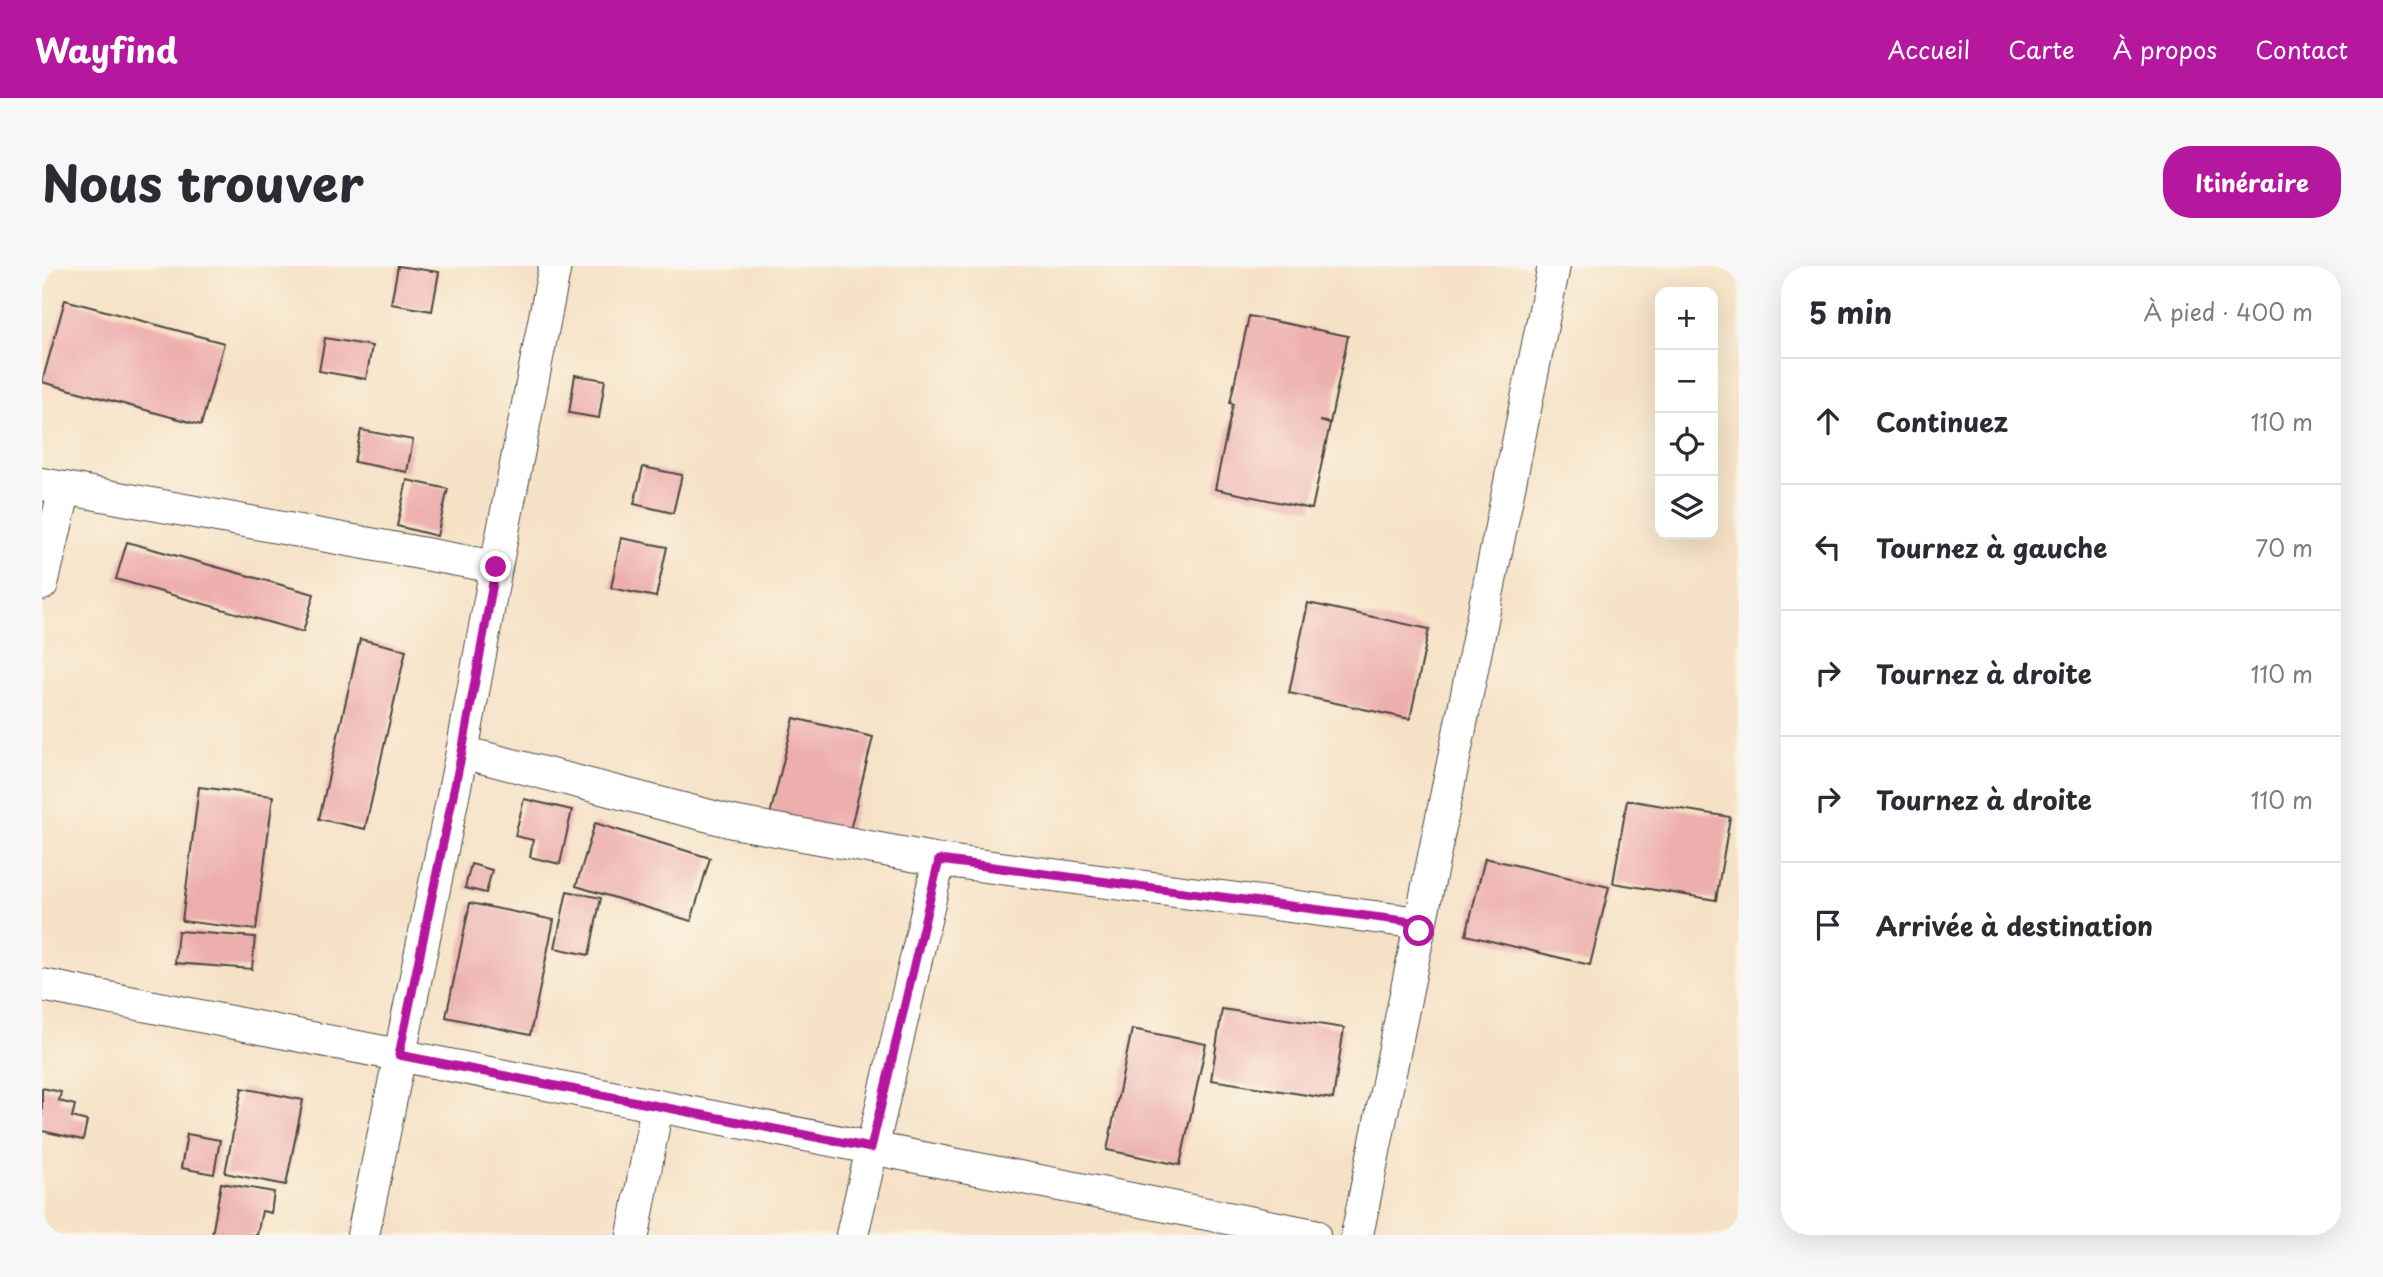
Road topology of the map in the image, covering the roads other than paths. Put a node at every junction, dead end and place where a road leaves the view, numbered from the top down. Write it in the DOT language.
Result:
graph roads {
  1 [pos="555,266"];
  2 [pos="1554,266"];
  3 [pos="54,486"];
  4 [pos="496,567"];
  5 [pos="42,583"];
  6 [pos="462,752"];
  7 [pos="939,860"];
  8 [pos="1420,923"];
  9 [pos="42,985"];
  10 [pos="399,1055"];
  11 [pos="657,1106"];
  12 [pos="871,1148"];
  13 [pos="363,1235"];
  14 [pos="633,1235"];
  15 [pos="852,1235"];
  16 [pos="1314,1235"];
  17 [pos="1357,1235"];
  1 -- 4 [label="street"];
  2 -- 8 [label="street"];
  3 -- 4 [label="street"];
  3 -- 5 [label="street"];
  4 -- 6 [label="street"];
  6 -- 7 [label="street"];
  6 -- 10 [label="street"];
  7 -- 8 [label="street"];
  7 -- 12 [label="street"];
  8 -- 17 [label="street"];
  9 -- 10 [label="street"];
  10 -- 11 [label="street"];
  10 -- 13 [label="street"];
  11 -- 12 [label="street"];
  11 -- 14 [label="street"];
  12 -- 15 [label="street"];
  12 -- 16 [label="street"];
}
